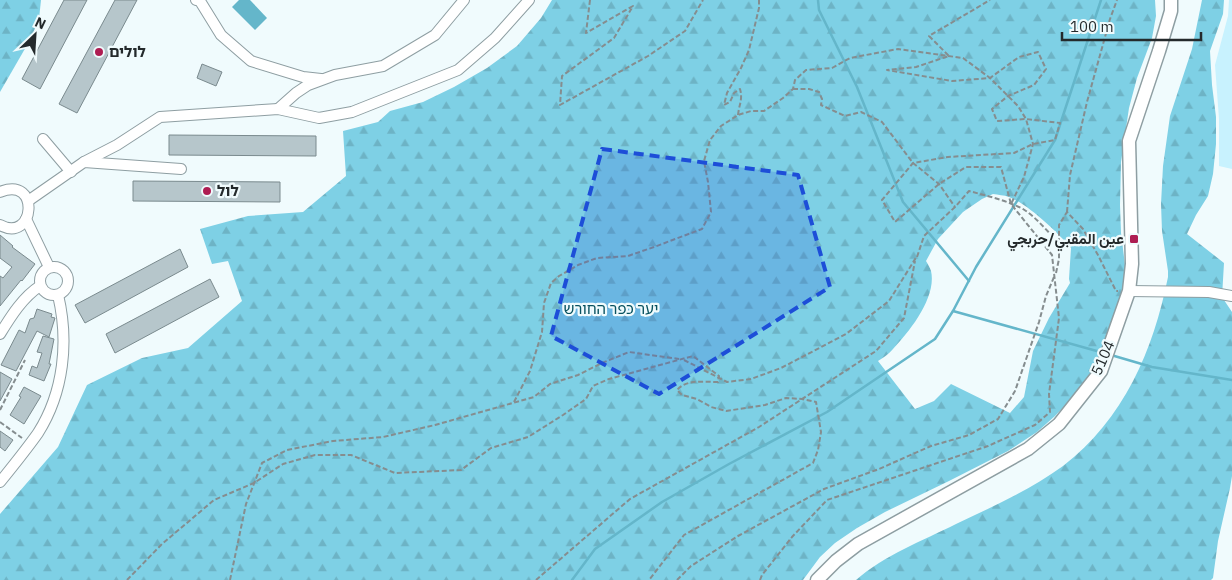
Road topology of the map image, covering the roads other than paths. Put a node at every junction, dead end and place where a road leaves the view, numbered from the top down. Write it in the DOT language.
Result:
graph roads {
  1 [pos="196,0"];
  2 [pos="464,0"];
  3 [pos="529,0"];
  4 [pos="1171,0"];
  5 [pos="323,80"];
  6 [pos="278,109"];
  7 [pos="44,139"];
  8 [pos="84,162"];
  9 [pos="182,169"];
  10 [pos="71,172"];
  11 [pos="0,192"];
  12 [pos="28,201"];
  13 [pos="26,219"];
  14 [pos="0,225"];
  15 [pos="49,267"];
  16 [pos="40,286"];
  17 [pos="1128,291"];
  18 [pos="58,294"];
  19 [pos="1232,296"];
  20 [pos="0,334"];
  21 [pos="0,482"];
  22 [pos="817,580"];
  1 -- 5 [label="street"];
  2 -- 5 [label="street"];
  3 -- 6 [label="street"];
  4 -- 17 [label="street, 5104"];
  5 -- 6 [label="street"];
  6 -- 8 [label="street"];
  7 -- 10 [label="street"];
  8 -- 9 [label="street"];
  8 -- 10 [label="street"];
  10 -- 12 [label="street"];
  11 -- 12 [label="street"];
  12 -- 13 [label="street"];
  13 -- 14 [label="street"];
  13 -- 15 [label="street"];
  15 -- 16 [label="street"];
  15 -- 18 [label="street"];
  16 -- 18 [label="street"];
  16 -- 20 [label="street"];
  17 -- 19 [label="street"];
  17 -- 22 [label="street, 5104"];
  18 -- 21 [label="street"];
}
